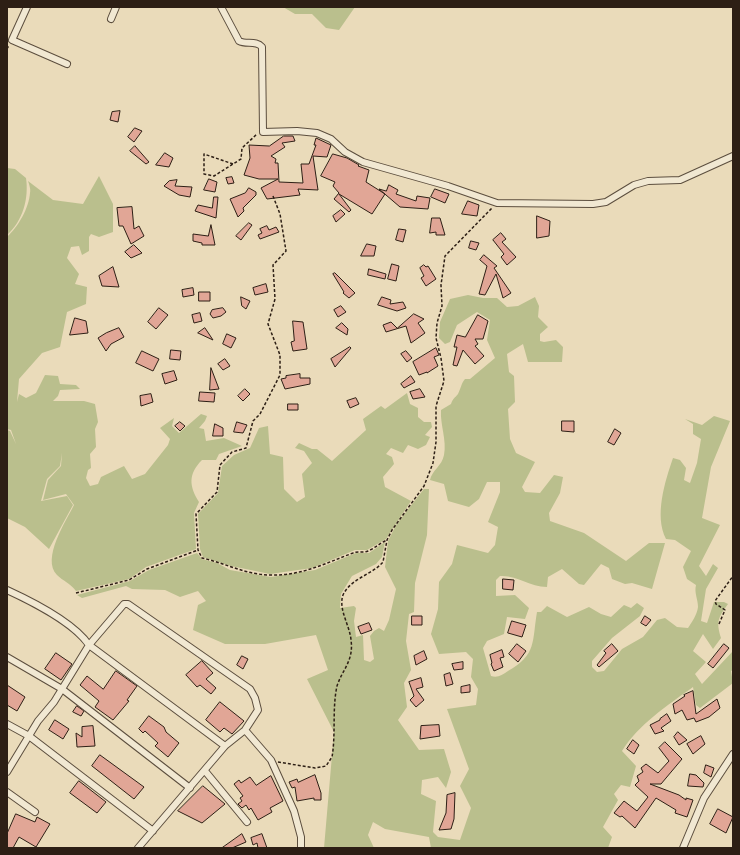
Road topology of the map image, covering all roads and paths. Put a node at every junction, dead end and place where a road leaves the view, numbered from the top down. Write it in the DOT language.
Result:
graph roads {
  1 [pos="27,7"];
  2 [pos="116,7"];
  3 [pos="221,7"];
  4 [pos="111,19"];
  5 [pos="66,64"];
  6 [pos="263,132"];
  7 [pos="733,156"];
  8 [pos="233,164"];
  9 [pos="273,196"];
  10 [pos="497,204"];
  11 [pos="387,540"];
  12 [pos="198,550"];
  13 [pos="733,576"];
  14 [pos="7,590"];
  15 [pos="76,593"];
  16 [pos="719,624"];
  17 [pos="89,645"];
  18 [pos="7,657"];
  19 [pos="62,689"];
  20 [pos="7,724"];
  21 [pos="245,730"];
  22 [pos="29,736"];
  23 [pos="225,746"];
  24 [pos="733,754"];
  25 [pos="271,760"];
  26 [pos="205,771"];
  27 [pos="7,772"];
  28 [pos="190,788"];
  29 [pos="7,792"];
  30 [pos="35,812"];
  31 [pos="247,822"];
  32 [pos="153,831"];
  33 [pos="138,848"];
  34 [pos="300,848"];
  35 [pos="683,848"];
  1 -- 5 [label="street"];
  2 -- 4 [label="street"];
  3 -- 6 [label="street"];
  6 -- 8 [label="path"];
  6 -- 10 [label="street"];
  7 -- 10 [label="street"];
  8 -- 8 [label="path"];
  9 -- 12 [label="path"];
  10 -- 11 [label="path"];
  11 -- 12 [label="path"];
  11 -- 25 [label="path"];
  12 -- 15 [label="path"];
  13 -- 16 [label="path"];
  14 -- 17 [label="street"];
  17 -- 19 [label="street"];
  17 -- 21 [label="street"];
  17 -- 23 [label="street"];
  18 -- 19 [label="street"];
  19 -- 22 [label="street"];
  19 -- 28 [label="street"];
  20 -- 22 [label="street"];
  21 -- 23 [label="street"];
  21 -- 25 [label="street"];
  22 -- 27 [label="street"];
  22 -- 32 [label="street"];
  23 -- 26 [label="street"];
  24 -- 35 [label="street"];
  25 -- 34 [label="street"];
  26 -- 28 [label="street"];
  26 -- 31 [label="street"];
  28 -- 32 [label="street"];
  29 -- 30 [label="street"];
  32 -- 33 [label="street"];
}
